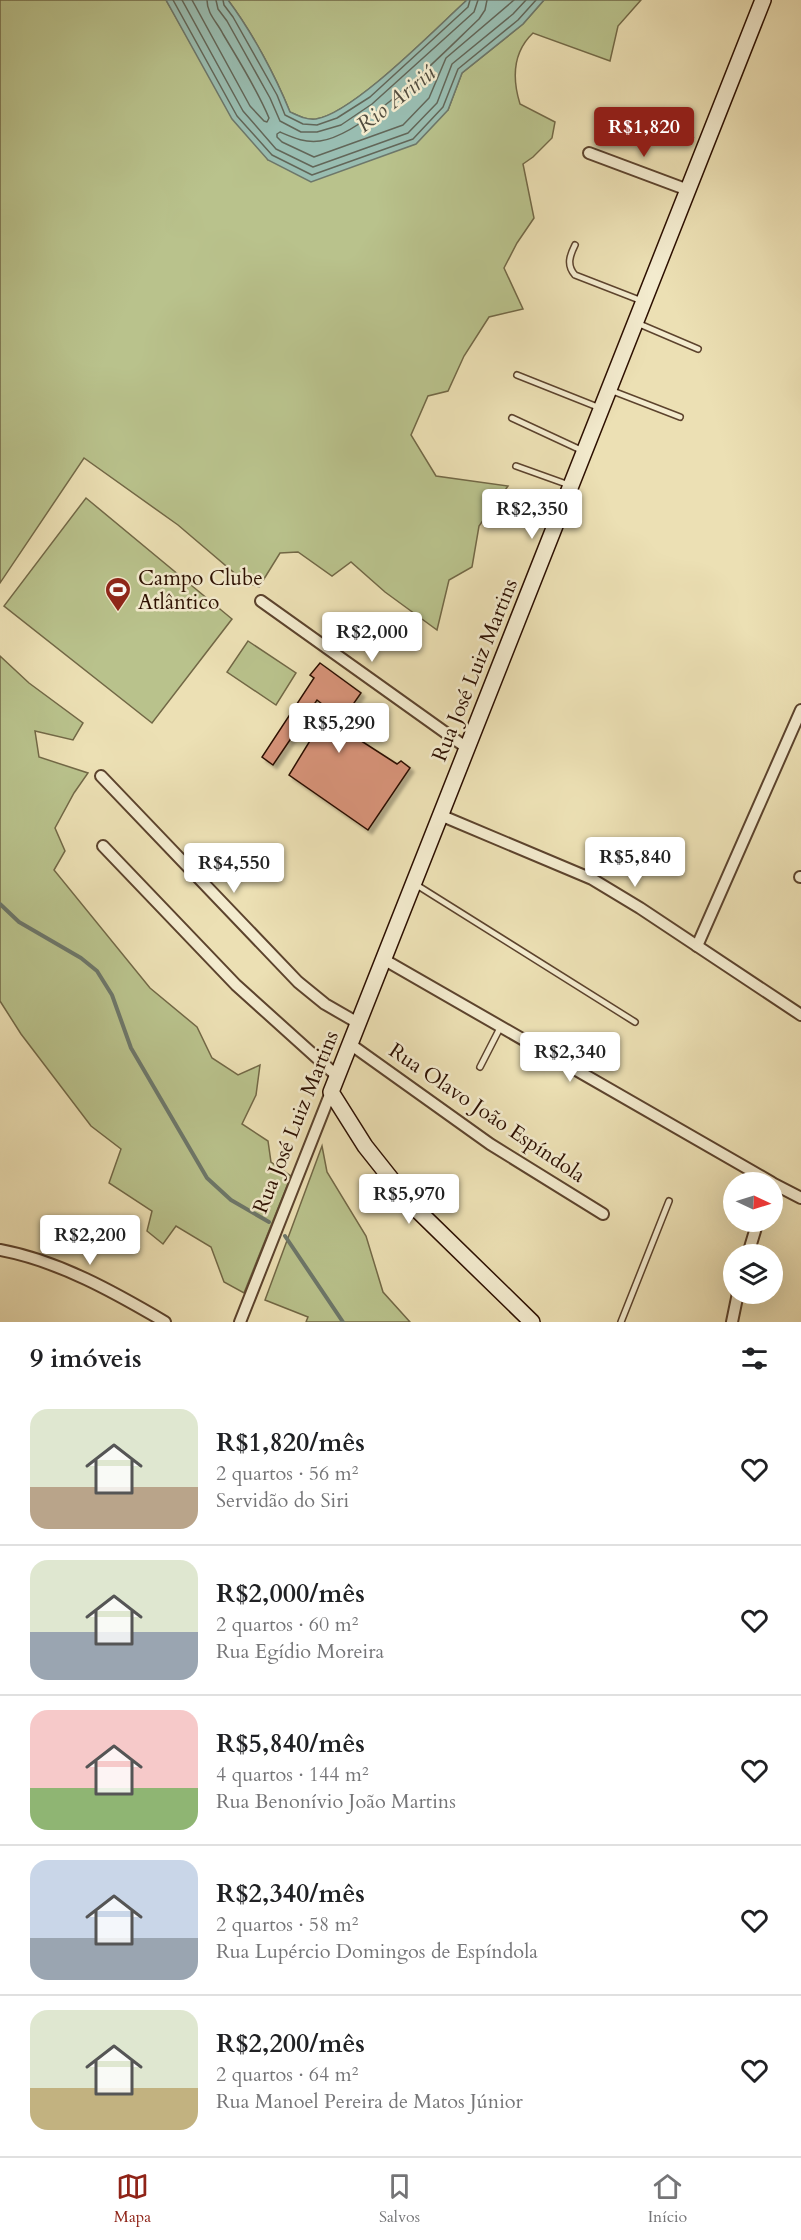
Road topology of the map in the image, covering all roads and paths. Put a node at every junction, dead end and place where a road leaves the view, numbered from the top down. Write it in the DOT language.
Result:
graph roads {
  1 [pos="763,0"];
  2 [pos="626,110"];
  3 [pos="706,143"];
  4 [pos="589,153"];
  5 [pos="688,190"];
  6 [pos="575,244"];
  7 [pos="644,302"];
  8 [pos="636,322"];
  9 [pos="698,350"];
  10 [pos="517,375"];
  11 [pos="609,390"];
  12 [pos="601,408"];
  13 [pos="512,417"];
  14 [pos="680,417"];
  15 [pos="584,452"];
  16 [pos="516,466"];
  17 [pos="571,486"];
  18 [pos="261,601"];
  19 [pos="801,710"];
  20 [pos="467,748"];
  21 [pos="100,776"];
  22 [pos="440,815"];
  23 [pos="103,846"];
  24 [pos="413,883"];
  25 [pos="697,946"];
  26 [pos="384,958"];
  27 [pos="801,1015"];
  28 [pos="635,1022"];
  29 [pos="358,1023"];
  30 [pos="501,1026"];
  31 [pos="350,1044"];
  32 [pos="480,1067"];
  33 [pos="337,1076"];
  34 [pos="331,1092"];
  35 [pos="754,1172"];
  36 [pos="783,1188"];
  37 [pos="801,1198"];
  38 [pos="669,1202"];
  39 [pos="603,1214"];
  40 [pos="0,1250"];
  41 [pos="736,1304"];
  42 [pos="165,1322"];
  43 [pos="240,1322"];
  44 [pos="532,1322"];
  45 [pos="621,1322"];
  46 [pos="732,1322"];
  1 -- 3 [label="main road, Rua José Luiz Martins"];
  2 -- 3 [label="path"];
  3 -- 5 [label="main road, Rua José Luiz Martins"];
  4 -- 5 [label="street"];
  5 -- 7 [label="main road, Rua José Luiz Martins"];
  6 -- 7 [label="lane"];
  7 -- 8 [label="main road, Rua José Luiz Martins"];
  8 -- 9 [label="lane"];
  8 -- 11 [label="main road, Rua José Luiz Martins"];
  10 -- 12 [label="lane"];
  11 -- 12 [label="main road, Rua José Luiz Martins"];
  11 -- 14 [label="lane"];
  12 -- 15 [label="main road, Rua José Luiz Martins"];
  13 -- 15 [label="lane"];
  15 -- 17 [label="main road, Rua José Luiz Martins"];
  16 -- 17 [label="lane"];
  17 -- 20 [label="main road, Rua José Luiz Martins"];
  18 -- 20 [label="street"];
  19 -- 25 [label="street"];
  20 -- 22 [label="main road, Rua José Luiz Martins"];
  21 -- 29 [label="street"];
  22 -- 24 [label="main road, Rua José Luiz Martins"];
  22 -- 25 [label="street"];
  23 -- 33 [label="street"];
  24 -- 26 [label="main road, Rua José Luiz Martins"];
  24 -- 28 [label="lane"];
  25 -- 27 [label="street"];
  26 -- 29 [label="main road, Rua José Luiz Martins"];
  26 -- 30 [label="street"];
  29 -- 31 [label="main road, Rua José Luiz Martins"];
  30 -- 32 [label="lane"];
  30 -- 35 [label="street"];
  31 -- 33 [label="main road, Rua José Luiz Martins"];
  31 -- 39 [label="street, Rua Olavo João Espíndola"];
  33 -- 34 [label="main road, Rua José Luiz Martins"];
  34 -- 43 [label="street, Rua José Luiz Martins"];
  34 -- 44 [label="main road"];
  36 -- 37 [label="street"];
  38 -- 45 [label="lane"];
  40 -- 42 [label="street"];
  41 -- 46 [label="street"];
}
